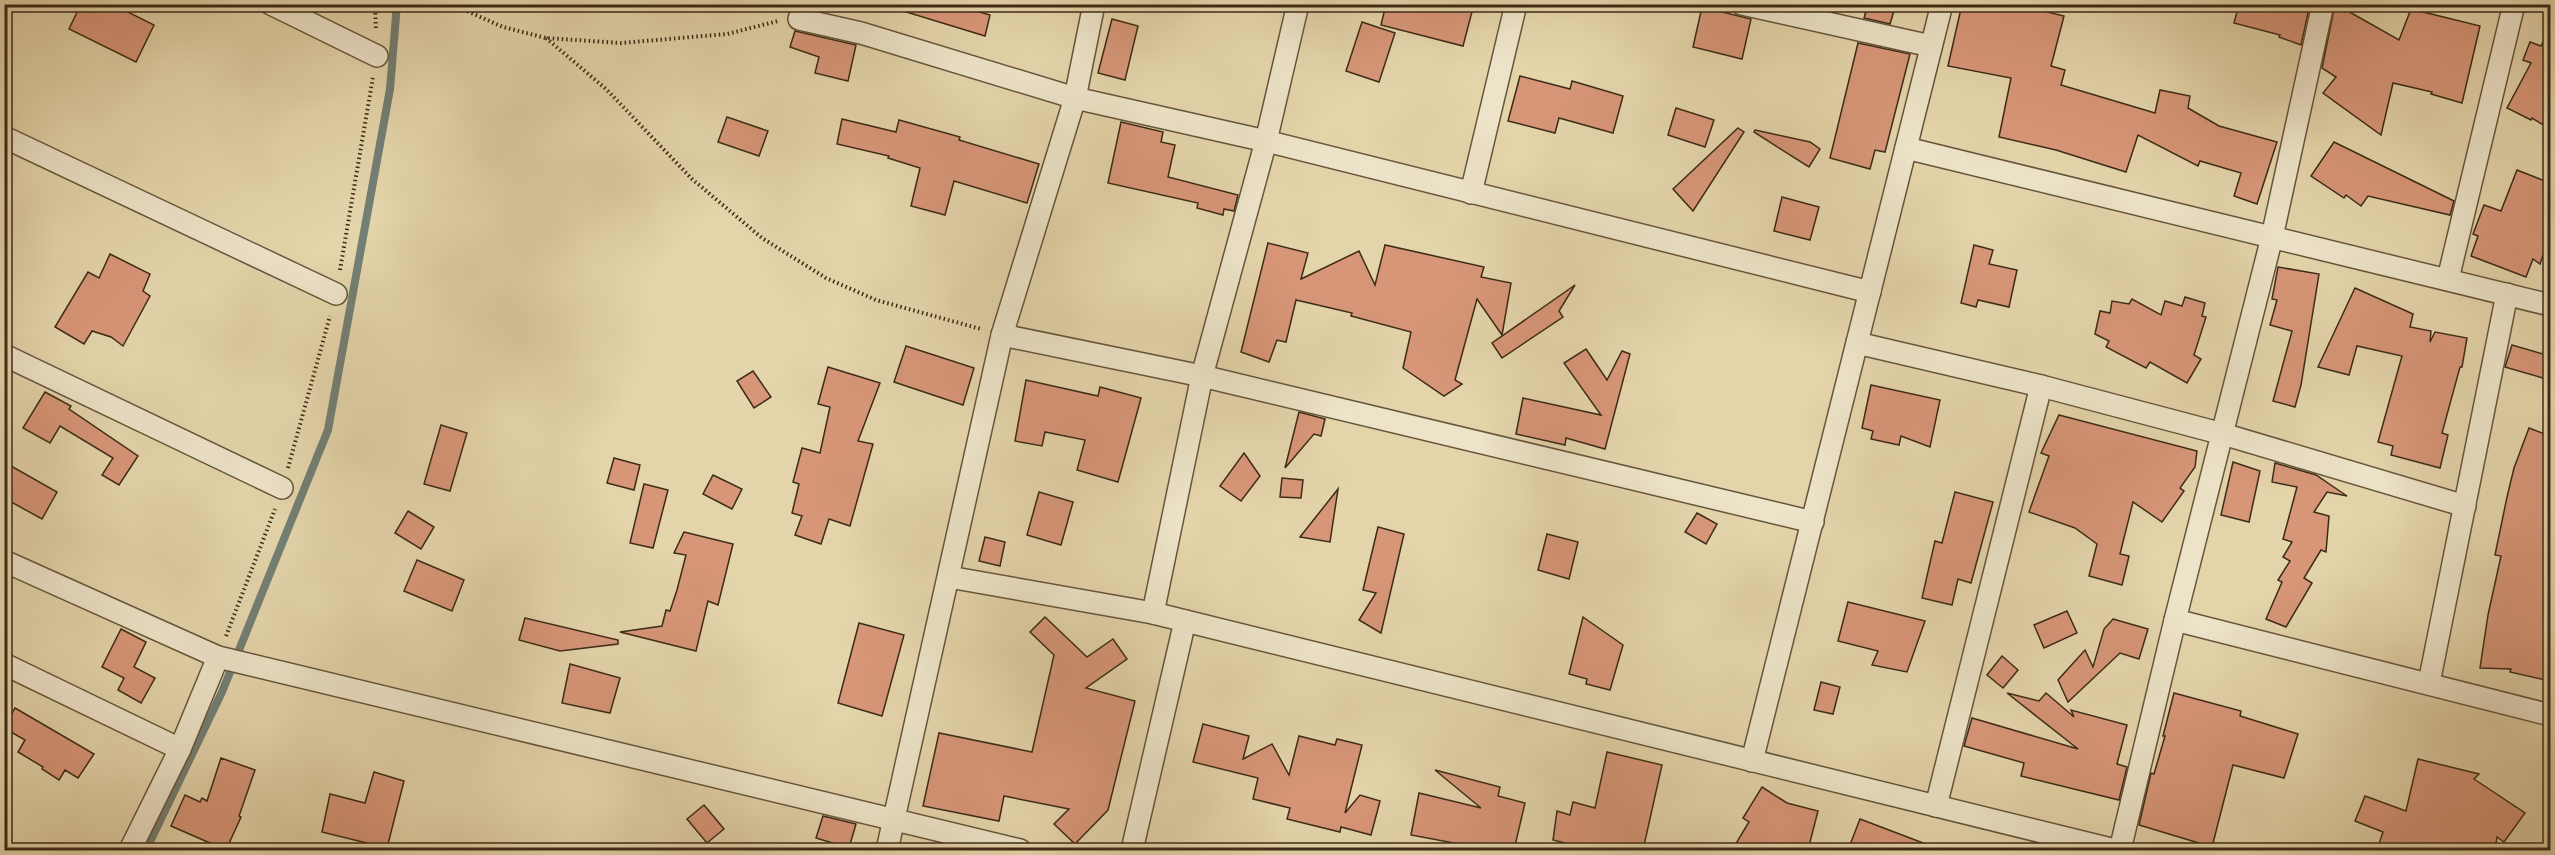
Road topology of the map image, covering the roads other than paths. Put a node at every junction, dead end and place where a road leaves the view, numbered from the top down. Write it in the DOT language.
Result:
graph roads {
  1 [pos="271,4"];
  2 [pos="1094,4"];
  3 [pos="1298,4"];
  4 [pos="1516,4"];
  5 [pos="1742,4"];
  6 [pos="1942,4"];
  7 [pos="2323,4"];
  8 [pos="2514,4"];
  9 [pos="799,19"];
  10 [pos="1931,46"];
  11 [pos="377,56"];
  12 [pos="1075,98"];
  13 [pos="4,137"];
  14 [pos="1266,141"];
  15 [pos="1906,148"];
  16 [pos="1471,193"];
  17 [pos="2272,237"];
  18 [pos="2448,279"];
  19 [pos="1870,292"];
  20 [pos="336,294"];
  21 [pos="2507,294"];
  22 [pos="2550,304"];
  23 [pos="1002,335"];
  24 [pos="1857,343"];
  25 [pos="4,355"];
  26 [pos="1202,376"];
  27 [pos="2041,386"];
  28 [pos="2223,434"];
  29 [pos="282,488"];
  30 [pos="2465,506"];
  31 [pos="1813,522"];
  32 [pos="4,561"];
  33 [pos="949,577"];
  34 [pos="1153,612"];
  35 [pos="2175,620"];
  36 [pos="1185,621"];
  37 [pos="218,657"];
  38 [pos="4,664"];
  39 [pos="2429,683"];
  40 [pos="2550,715"];
  41 [pos="180,749"];
  42 [pos="1752,761"];
  43 [pos="1936,806"];
  44 [pos="894,820"];
  45 [pos="130,850"];
  46 [pos="887,850"];
  47 [pos="1020,850"];
  48 [pos="1132,850"];
  49 [pos="2115,850"];
  50 [pos="2120,850"];
  1 -- 11 [label="street"];
  2 -- 12 [label="street"];
  3 -- 14 [label="street"];
  4 -- 16 [label="street"];
  5 -- 10 [label="street"];
  6 -- 10 [label="street"];
  7 -- 17 [label="street"];
  8 -- 18 [label="street"];
  9 -- 12 [label="street"];
  10 -- 15 [label="street"];
  12 -- 14 [label="street"];
  12 -- 23 [label="street"];
  13 -- 20 [label="street"];
  14 -- 16 [label="street"];
  14 -- 26 [label="street"];
  15 -- 17 [label="street"];
  15 -- 19 [label="street"];
  16 -- 19 [label="street"];
  17 -- 18 [label="street"];
  17 -- 28 [label="street"];
  18 -- 21 [label="street"];
  19 -- 24 [label="street"];
  21 -- 22 [label="street"];
  21 -- 30 [label="street"];
  23 -- 26 [label="street"];
  23 -- 33 [label="street"];
  24 -- 27 [label="street"];
  24 -- 31 [label="street"];
  25 -- 29 [label="street"];
  26 -- 31 [label="street"];
  26 -- 34 [label="street"];
  27 -- 28 [label="street"];
  27 -- 43 [label="street"];
  28 -- 30 [label="street"];
  28 -- 35 [label="street"];
  30 -- 39 [label="street"];
  31 -- 42 [label="street"];
  32 -- 37 [label="street"];
  33 -- 34 [label="street"];
  33 -- 44 [label="street"];
  34 -- 36 [label="street"];
  35 -- 39 [label="street"];
  35 -- 50 [label="street"];
  36 -- 42 [label="street"];
  36 -- 48 [label="street"];
  37 -- 41 [label="street"];
  37 -- 44 [label="street"];
  38 -- 41 [label="street"];
  39 -- 40 [label="street"];
  41 -- 45 [label="street"];
  42 -- 43 [label="street"];
  43 -- 49 [label="street"];
  44 -- 46 [label="street"];
  44 -- 47 [label="street"];
}
